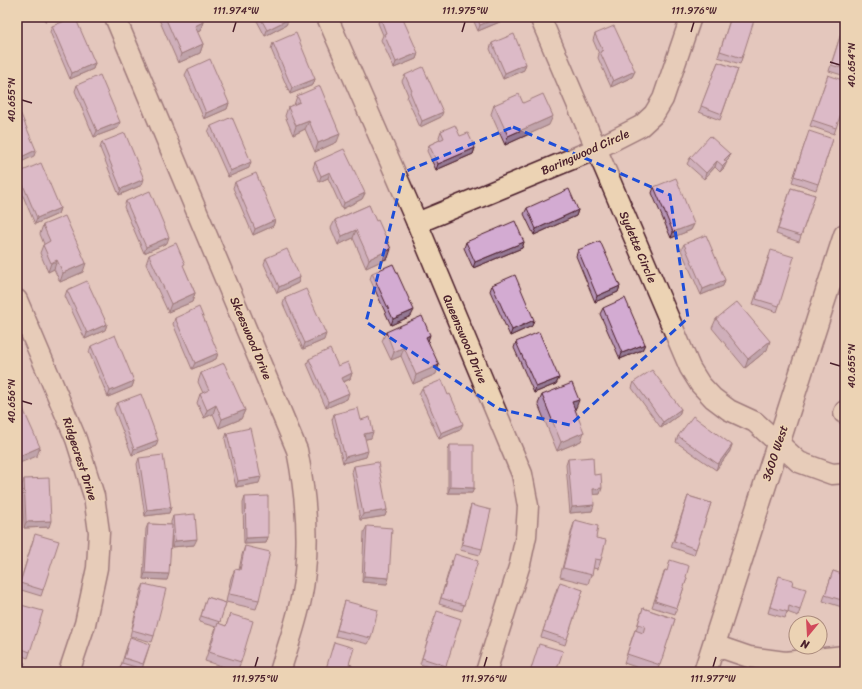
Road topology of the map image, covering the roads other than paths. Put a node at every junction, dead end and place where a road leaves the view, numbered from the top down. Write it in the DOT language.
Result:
graph roads {
  1 [pos="115,17"];
  2 [pos="327,17"];
  3 [pos="540,17"];
  4 [pos="691,17"];
  5 [pos="596,149"];
  6 [pos="417,223"];
  7 [pos="845,235"];
  8 [pos="17,300"];
  9 [pos="778,444"];
  10 [pos="845,473"];
  11 [pos="714,645"];
  12 [pos="845,656"];
  13 [pos="69,672"];
  14 [pos="280,672"];
  15 [pos="486,672"];
  16 [pos="705,672"];
  1 -- 14 [label="street, Skeeswood Drive"];
  2 -- 6 [label="street, Queenswood Drive"];
  3 -- 5 [label="street, Sydette Circle"];
  4 -- 5 [label="street, Baringwood Circle"];
  5 -- 6 [label="street, Baringwood Circle"];
  5 -- 9 [label="street, Sydette Circle"];
  6 -- 15 [label="street, Queenswood Drive"];
  7 -- 9 [label="street, 3600 West"];
  8 -- 13 [label="street, Ridgecrest Drive"];
  9 -- 10 [label="street, Sydette Circle"];
  9 -- 11 [label="street, 3600 West"];
  11 -- 12 [label="street"];
  11 -- 16 [label="street, 3600 West"];
}
